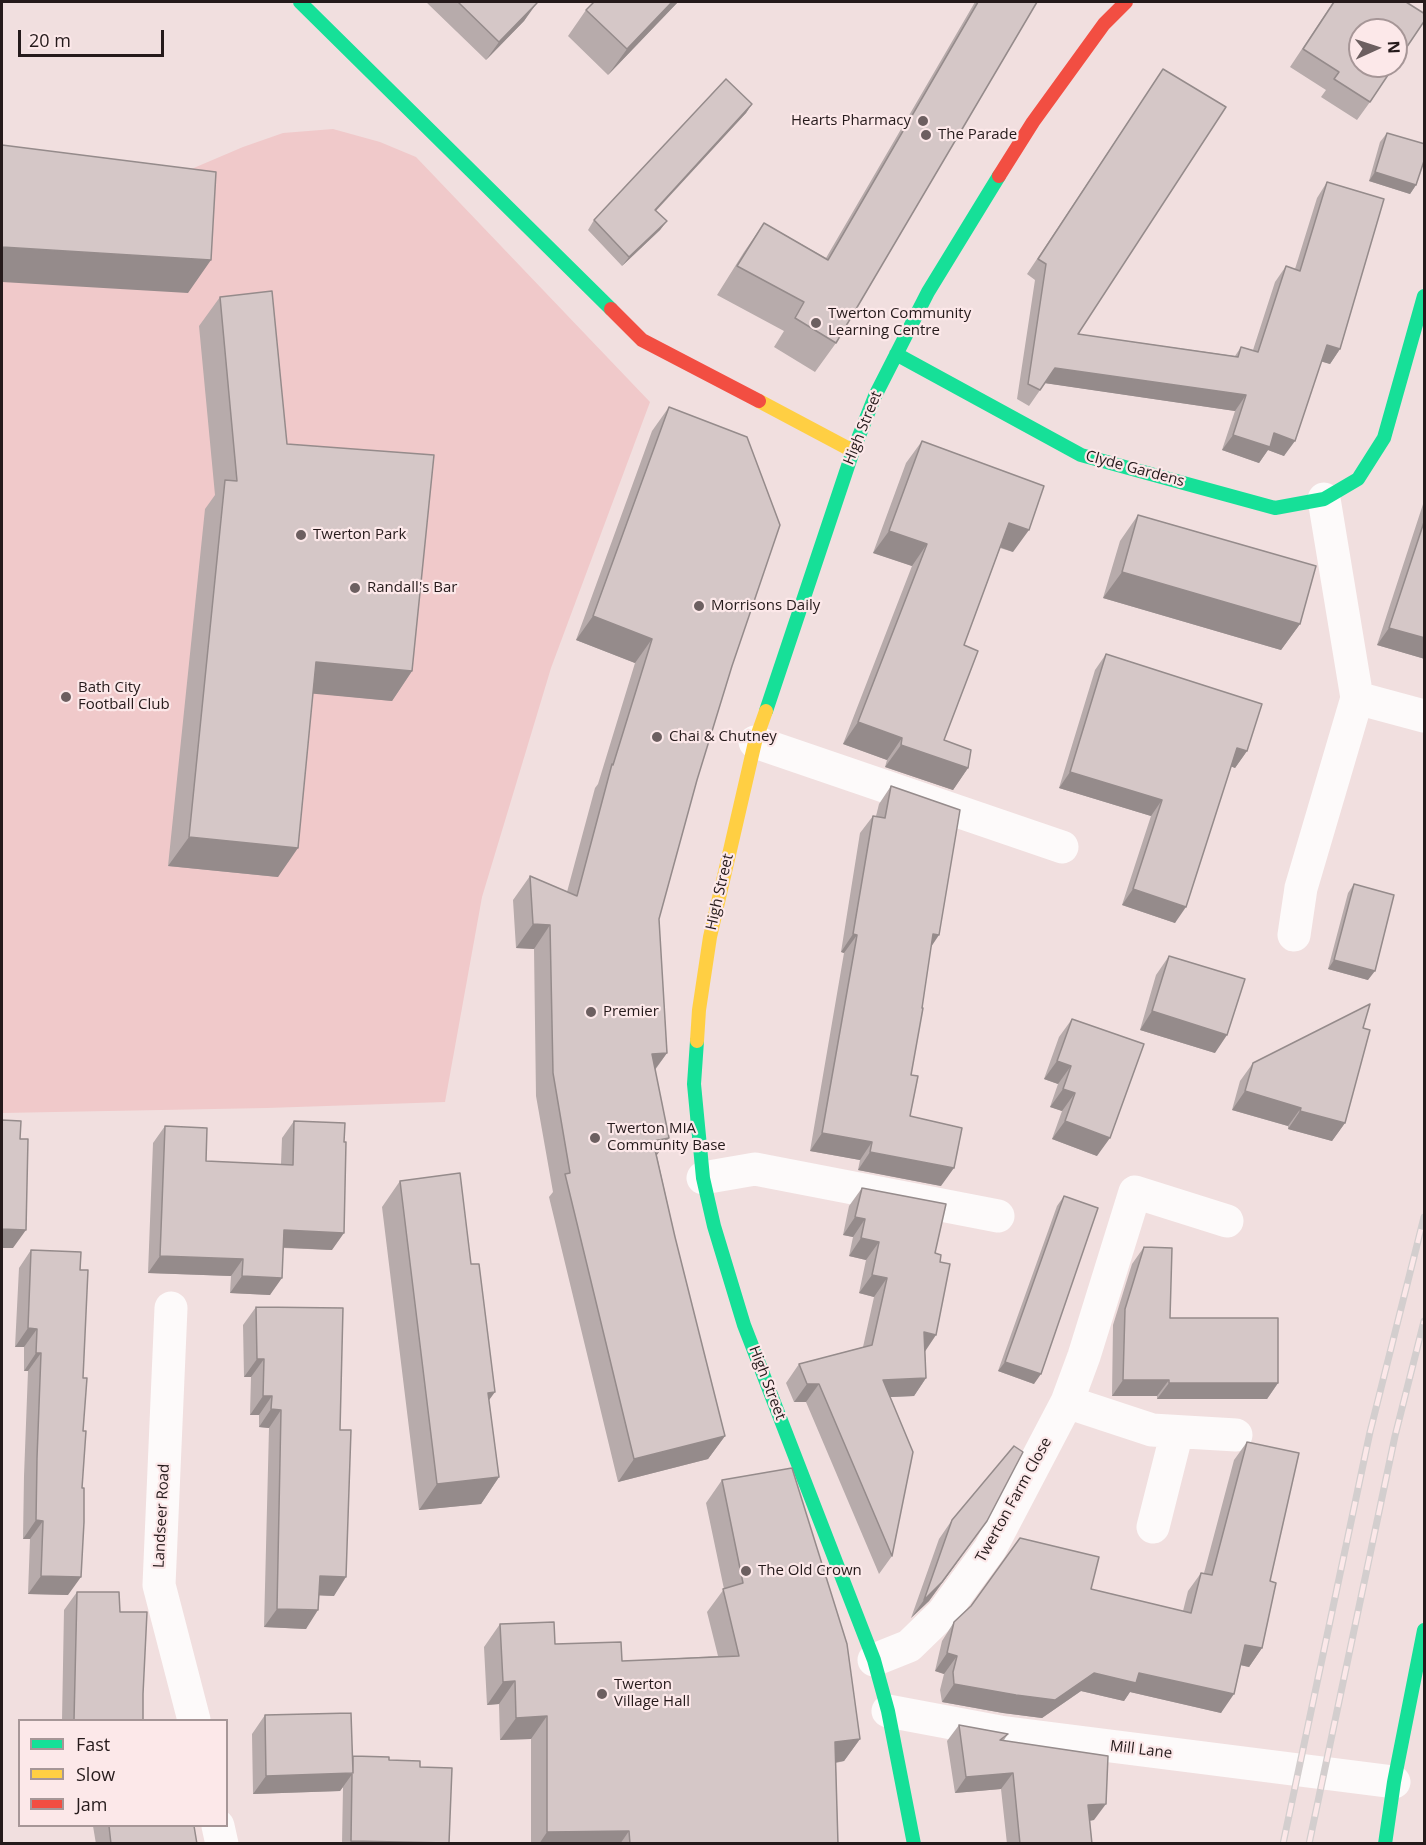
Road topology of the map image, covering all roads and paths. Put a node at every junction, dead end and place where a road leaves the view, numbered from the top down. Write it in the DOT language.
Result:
graph roads {
  1 [pos="300,2"];
  2 [pos="1126,2"];
  3 [pos="1425,296"];
  4 [pos="896,354"];
  5 [pos="853,451"];
  6 [pos="1324,499"];
  7 [pos="1357,698"];
  8 [pos="1425,716"];
  9 [pos="755,742"];
  10 [pos="1062,847"];
  11 [pos="1294,935"];
  12 [pos="703,1178"];
  13 [pos="998,1216"];
  14 [pos="1227,1221"];
  15 [pos="171,1308"];
  16 [pos="1066,1402"];
  17 [pos="1177,1432"];
  18 [pos="1236,1435"];
  19 [pos="1153,1527"];
  20 [pos="1425,1630"];
  21 [pos="874,1660"];
  22 [pos="888,1711"];
  23 [pos="194,1719"];
  24 [pos="1394,1782"];
  25 [pos="218,1827"];
  26 [pos="222,1844"];
  27 [pos="914,1844"];
  28 [pos="1385,1844"];
  1 -- 5 [label="main road"];
  2 -- 4 [label="main road, High Street"];
  3 -- 6 [label="main road, Clyde Gardens"];
  4 -- 5 [label="main road, High Street"];
  4 -- 6 [label="main road, Clyde Gardens"];
  5 -- 9 [label="main road, High Street"];
  6 -- 7 [label="street"];
  7 -- 8 [label="street"];
  7 -- 11 [label="street"];
  9 -- 10 [label="street"];
  9 -- 12 [label="main road, High Street"];
  12 -- 13 [label="street"];
  12 -- 21 [label="main road, High Street"];
  14 -- 16 [label="street, Twerton Farm Close"];
  15 -- 23 [label="street, Landseer Road"];
  16 -- 17 [label="street"];
  16 -- 21 [label="street, Twerton Farm Close"];
  17 -- 18 [label="street"];
  17 -- 19 [label="street"];
  20 -- 24 [label="main road"];
  21 -- 22 [label="main road, High Street"];
  22 -- 24 [label="street, Mill Lane"];
  22 -- 27 [label="main road, High Street"];
  24 -- 28 [label="main road"];
  25 -- 26 [label="street"];
}
